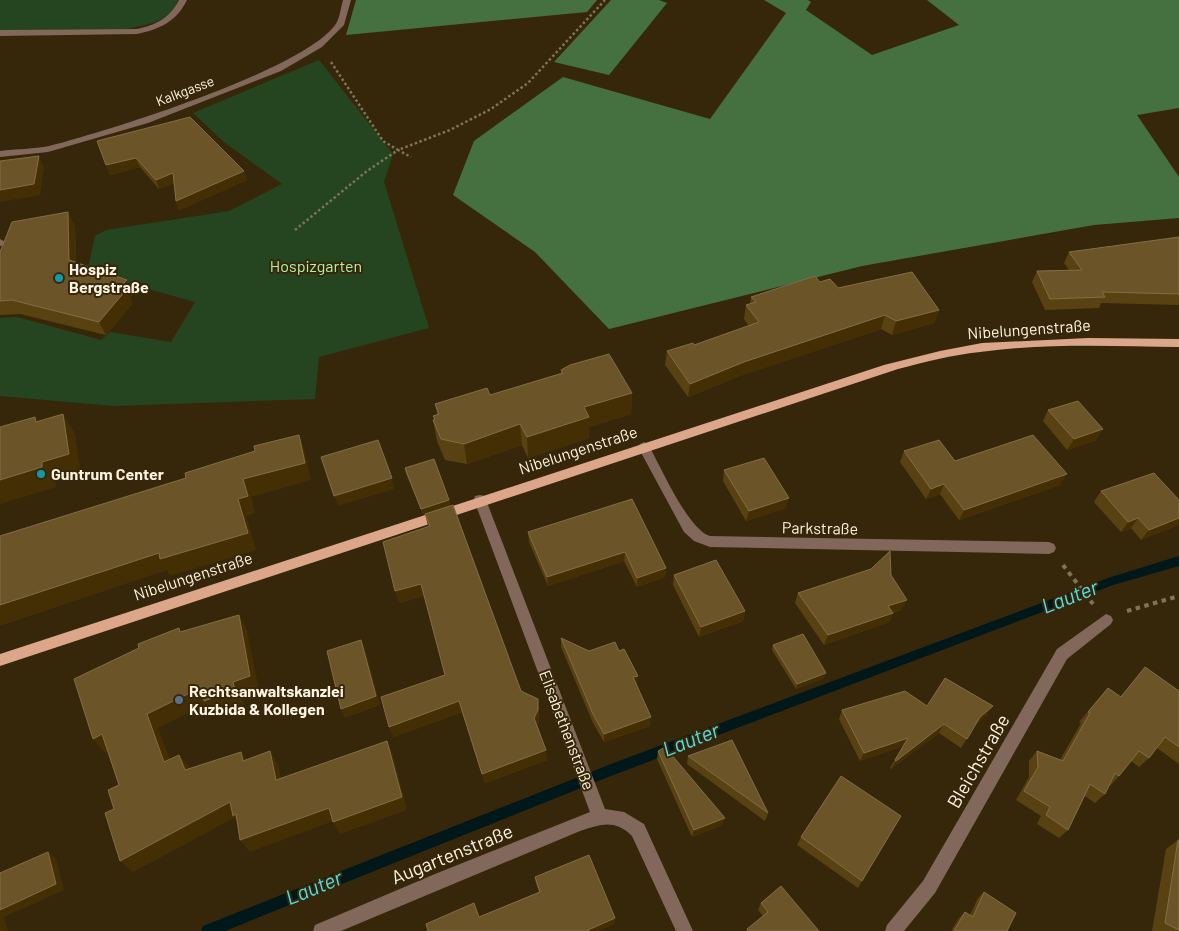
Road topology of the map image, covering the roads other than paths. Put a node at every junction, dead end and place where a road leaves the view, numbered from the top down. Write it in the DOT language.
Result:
graph roads {
  1 [pos="183,0"];
  2 [pos="347,0"];
  3 [pos="0,33"];
  4 [pos="0,154"];
  5 [pos="1179,343"];
  6 [pos="644,447"];
  7 [pos="480,500"];
  8 [pos="1049,548"];
  9 [pos="1106,620"];
  10 [pos="0,660"];
  11 [pos="597,810"];
  12 [pos="321,931"];
  13 [pos="685,931"];
  14 [pos="893,931"];
  1 -- 3 [label="street"];
  2 -- 4 [label="street, Kalkgasse"];
  5 -- 6 [label="main road, Nibelungenstraße"];
  6 -- 7 [label="main road, Nibelungenstraße"];
  6 -- 8 [label="street, Parkstraße"];
  7 -- 10 [label="main road, Nibelungenstraße"];
  7 -- 11 [label="street, Elisabethenstraße"];
  9 -- 14 [label="street, Bleichstraße"];
  11 -- 12 [label="street, Augartenstraße"];
  11 -- 13 [label="street"];
}
